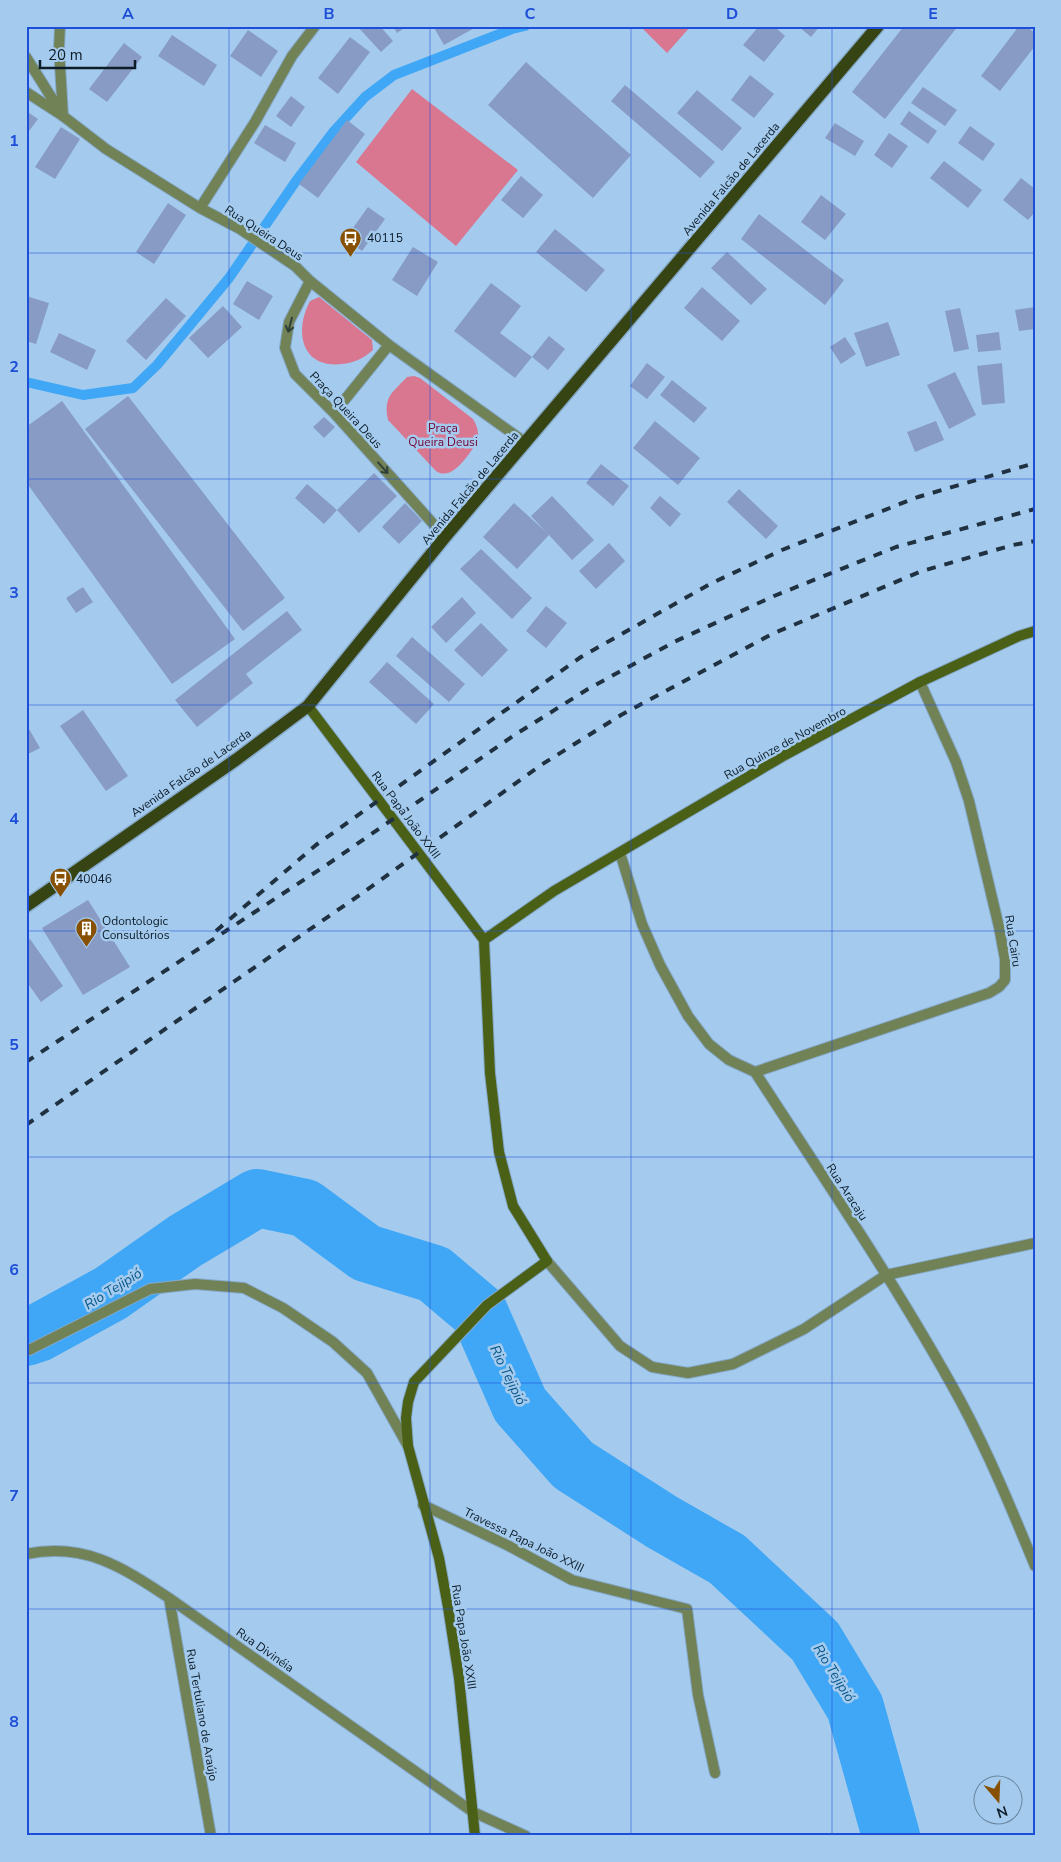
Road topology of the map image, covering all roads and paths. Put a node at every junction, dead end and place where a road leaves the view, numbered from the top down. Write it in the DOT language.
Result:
graph roads {
  1 [pos="60,26"];
  2 [pos="316,26"];
  3 [pos="878,26"];
  4 [pos="26,57"];
  5 [pos="26,92"];
  6 [pos="63,116"];
  7 [pos="200,208"];
  8 [pos="310,281"];
  9 [pos="389,345"];
  10 [pos="334,413"];
  11 [pos="526,443"];
  12 [pos="445,537"];
  13 [pos="1035,631"];
  14 [pos="920,682"];
  15 [pos="308,706"];
  16 [pos="620,853"];
  17 [pos="26,906"];
  18 [pos="484,940"];
  19 [pos="755,1072"];
  20 [pos="1035,1242"];
  21 [pos="547,1261"];
  22 [pos="886,1275"];
  23 [pos="29,1350"];
  24 [pos="408,1446"];
  25 [pos="423,1505"];
  26 [pos="26,1554"];
  27 [pos="1035,1566"];
  28 [pos="168,1598"];
  29 [pos="715,1773"];
  30 [pos="473,1812"];
  31 [pos="211,1836"];
  32 [pos="475,1836"];
  33 [pos="526,1836"];
  1 -- 6 [label="street"];
  2 -- 7 [label="street"];
  3 -- 11 [label="main road, Avenida Falcão de Lacerda"];
  4 -- 6 [label="street"];
  5 -- 6 [label="street, Rua Queira Deus"];
  6 -- 7 [label="street, Rua Queira Deus"];
  7 -- 8 [label="street, Rua Queira Deus"];
  8 -- 9 [label="street, Rua Queira Deus"];
  8 -- 10 [label="street, Praça Queira Deus, one-way"];
  9 -- 10 [label="street"];
  9 -- 11 [label="street, Rua Queira Deus"];
  10 -- 12 [label="street, Praça Queira Deus, one-way"];
  11 -- 12 [label="main road, Avenida Falcão de Lacerda"];
  12 -- 15 [label="main road, Avenida Falcão de Lacerda"];
  13 -- 14 [label="street, Rua Quinze de Novembro"];
  14 -- 16 [label="street, Rua Quinze de Novembro"];
  14 -- 19 [label="street, Rua Cairu"];
  15 -- 17 [label="main road, Avenida Falcão de Lacerda"];
  15 -- 18 [label="street, Rua Papa João XXIII"];
  16 -- 18 [label="street, Rua Quinze de Novembro"];
  16 -- 19 [label="street"];
  18 -- 21 [label="street"];
  19 -- 22 [label="street, Rua Aracaju"];
  20 -- 22 [label="street"];
  21 -- 22 [label="street"];
  21 -- 24 [label="street, Rua Papa João XXIII"];
  22 -- 27 [label="street, Rua Aracaju"];
  23 -- 24 [label="street, Rua Papa João XXIII"];
  24 -- 25 [label="street, Rua Papa João XXIII"];
  25 -- 29 [label="street, Travessa Papa João XXIII"];
  25 -- 30 [label="street, Rua Papa João XXIII"];
  26 -- 28 [label="street, Rua Divinéia"];
  28 -- 30 [label="street, Rua Divinéia"];
  28 -- 31 [label="street, Rua Tertuliano de Araújo"];
  30 -- 32 [label="street, Rua Papa João XXIII"];
  30 -- 33 [label="street, Rua Divinéia"];
}
